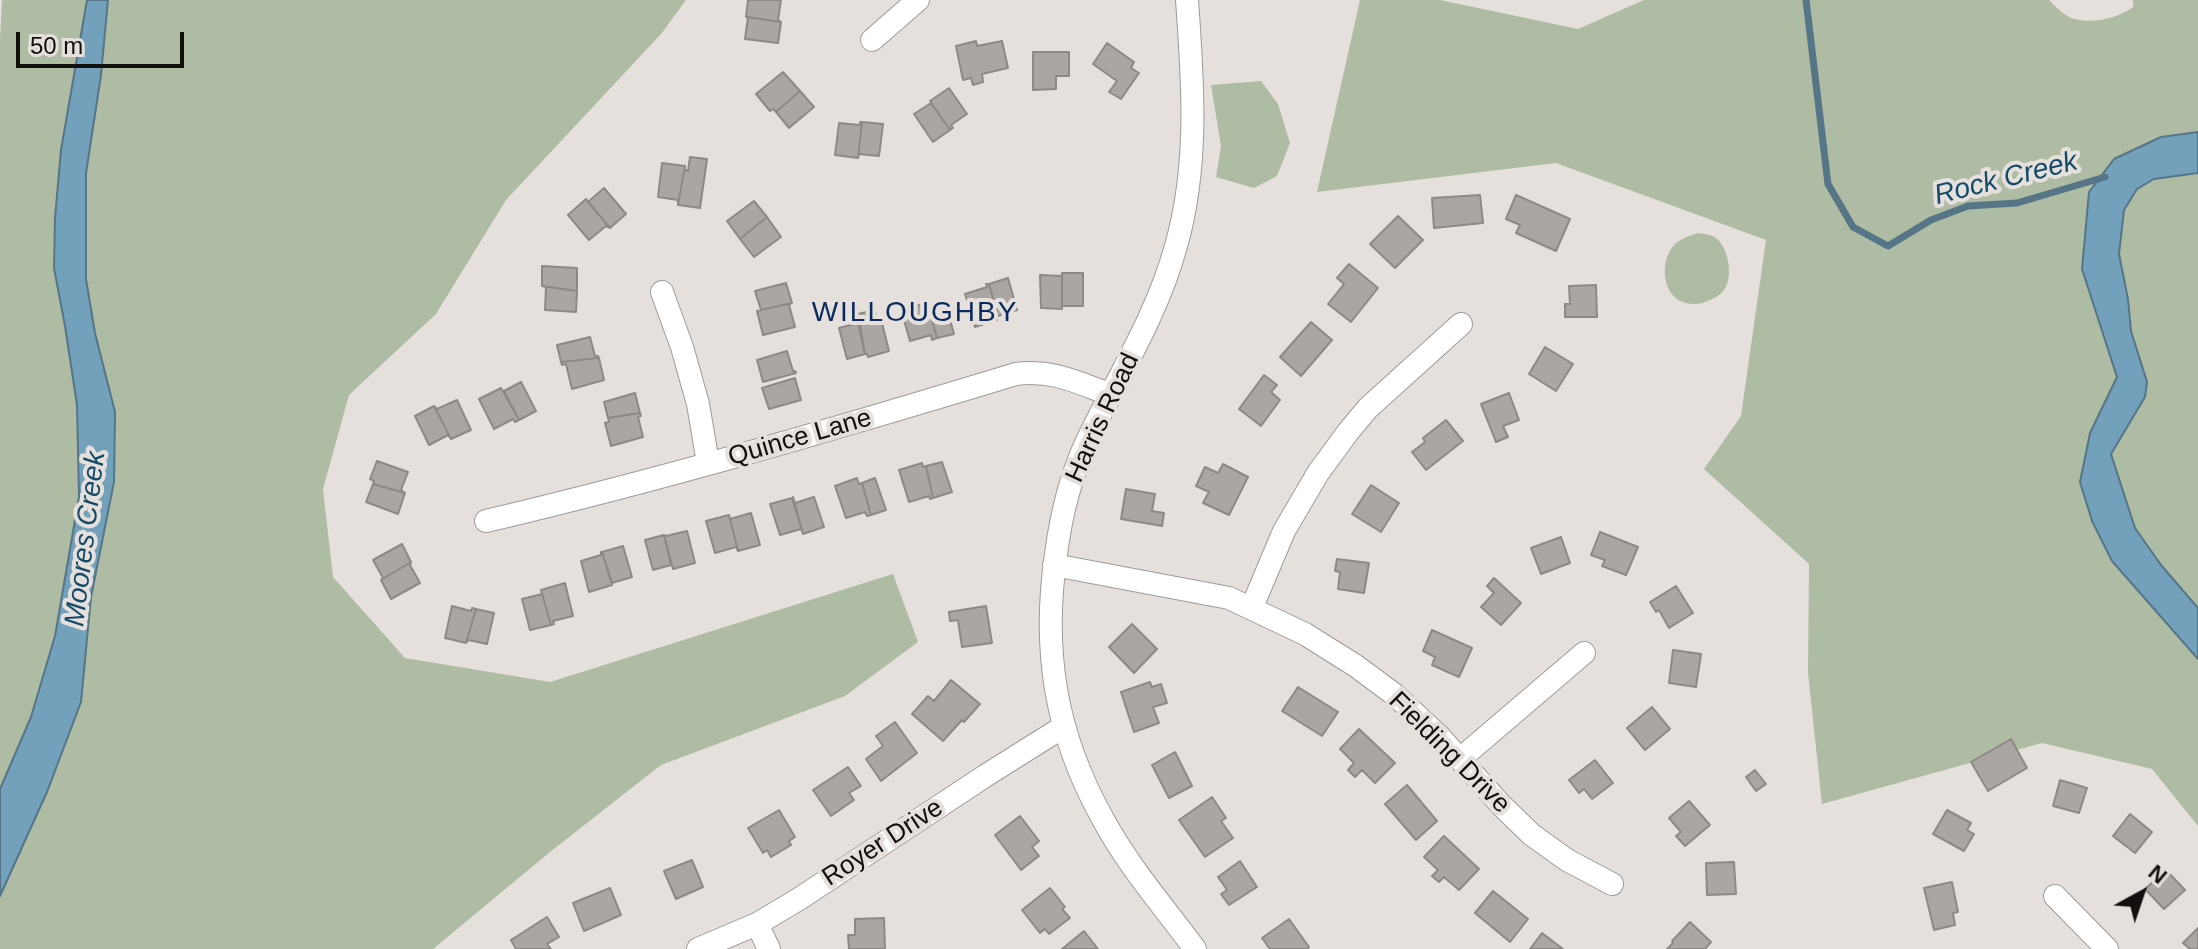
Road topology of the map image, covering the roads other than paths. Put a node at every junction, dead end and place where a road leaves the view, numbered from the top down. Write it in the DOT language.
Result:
graph roads {
  1 [pos="918,0"];
  2 [pos="1187,0"];
  3 [pos="872,40"];
  4 [pos="662,292"];
  5 [pos="1461,324"];
  6 [pos="1112,395"];
  7 [pos="708,463"];
  8 [pos="486,521"];
  9 [pos="1054,565"];
  10 [pos="1252,607"];
  11 [pos="1584,653"];
  12 [pos="1063,727"];
  13 [pos="1460,759"];
  14 [pos="1612,884"];
  15 [pos="2055,896"];
  16 [pos="757,924"];
  17 [pos="698,949"];
  18 [pos="769,949"];
  19 [pos="1195,949"];
  20 [pos="2107,949"];
  1 -- 3 [label="street"];
  2 -- 6 [label="street, Harris Road"];
  4 -- 7 [label="street"];
  5 -- 10 [label="street"];
  6 -- 7 [label="street, Quince Lane"];
  6 -- 9 [label="street, Harris Road"];
  7 -- 8 [label="street, Quince Lane"];
  9 -- 10 [label="street, Fielding Drive"];
  9 -- 12 [label="street, Harris Road"];
  10 -- 13 [label="street, Fielding Drive"];
  11 -- 13 [label="street"];
  12 -- 16 [label="street, Royer Drive"];
  12 -- 19 [label="street, Harris Road"];
  13 -- 14 [label="street, Fielding Drive"];
  15 -- 20 [label="street"];
  16 -- 17 [label="street, Royer Drive"];
  16 -- 18 [label="street"];
}
